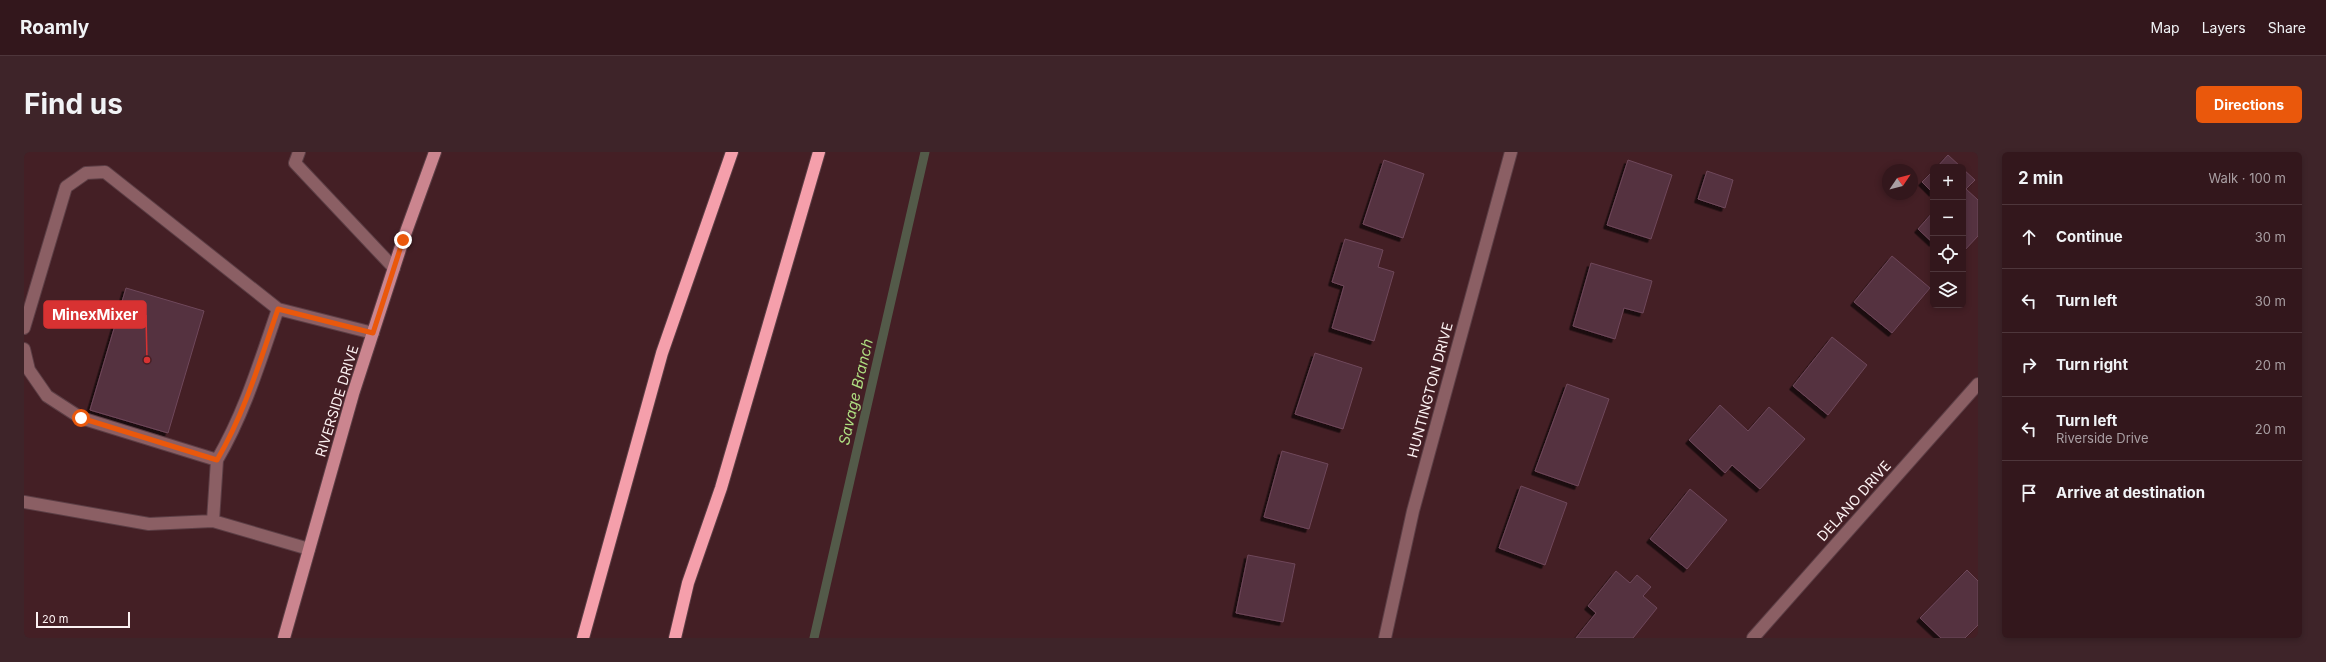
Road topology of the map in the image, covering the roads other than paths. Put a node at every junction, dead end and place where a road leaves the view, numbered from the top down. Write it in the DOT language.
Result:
graph roads {
  1 [pos="299,152"];
  2 [pos="435,152"];
  3 [pos="732,152"];
  4 [pos="818,152"];
  5 [pos="1511,152"];
  6 [pos="394,268"];
  7 [pos="278,309"];
  8 [pos="24,328"];
  9 [pos="373,333"];
  10 [pos="24,349"];
  11 [pos="1978,384"];
  12 [pos="217,460"];
  13 [pos="24,502"];
  14 [pos="212,521"];
  15 [pos="309,549"];
  16 [pos="284,638"];
  17 [pos="583,638"];
  18 [pos="675,638"];
  19 [pos="1385,638"];
  20 [pos="1753,638"];
  1 -- 6 [label="street"];
  2 -- 6 [label="main road, RIVERSIDE DRIVE"];
  3 -- 17 [label="highway"];
  4 -- 18 [label="highway"];
  5 -- 19 [label="street, HUNTINGTON DRIVE"];
  6 -- 9 [label="main road, RIVERSIDE DRIVE"];
  7 -- 8 [label="street"];
  7 -- 9 [label="street"];
  7 -- 12 [label="street"];
  9 -- 15 [label="main road, RIVERSIDE DRIVE"];
  10 -- 12 [label="street"];
  11 -- 20 [label="street, DELANO DRIVE"];
  12 -- 14 [label="street"];
  13 -- 14 [label="street"];
  14 -- 15 [label="street"];
  15 -- 16 [label="main road, RIVERSIDE DRIVE"];
}
